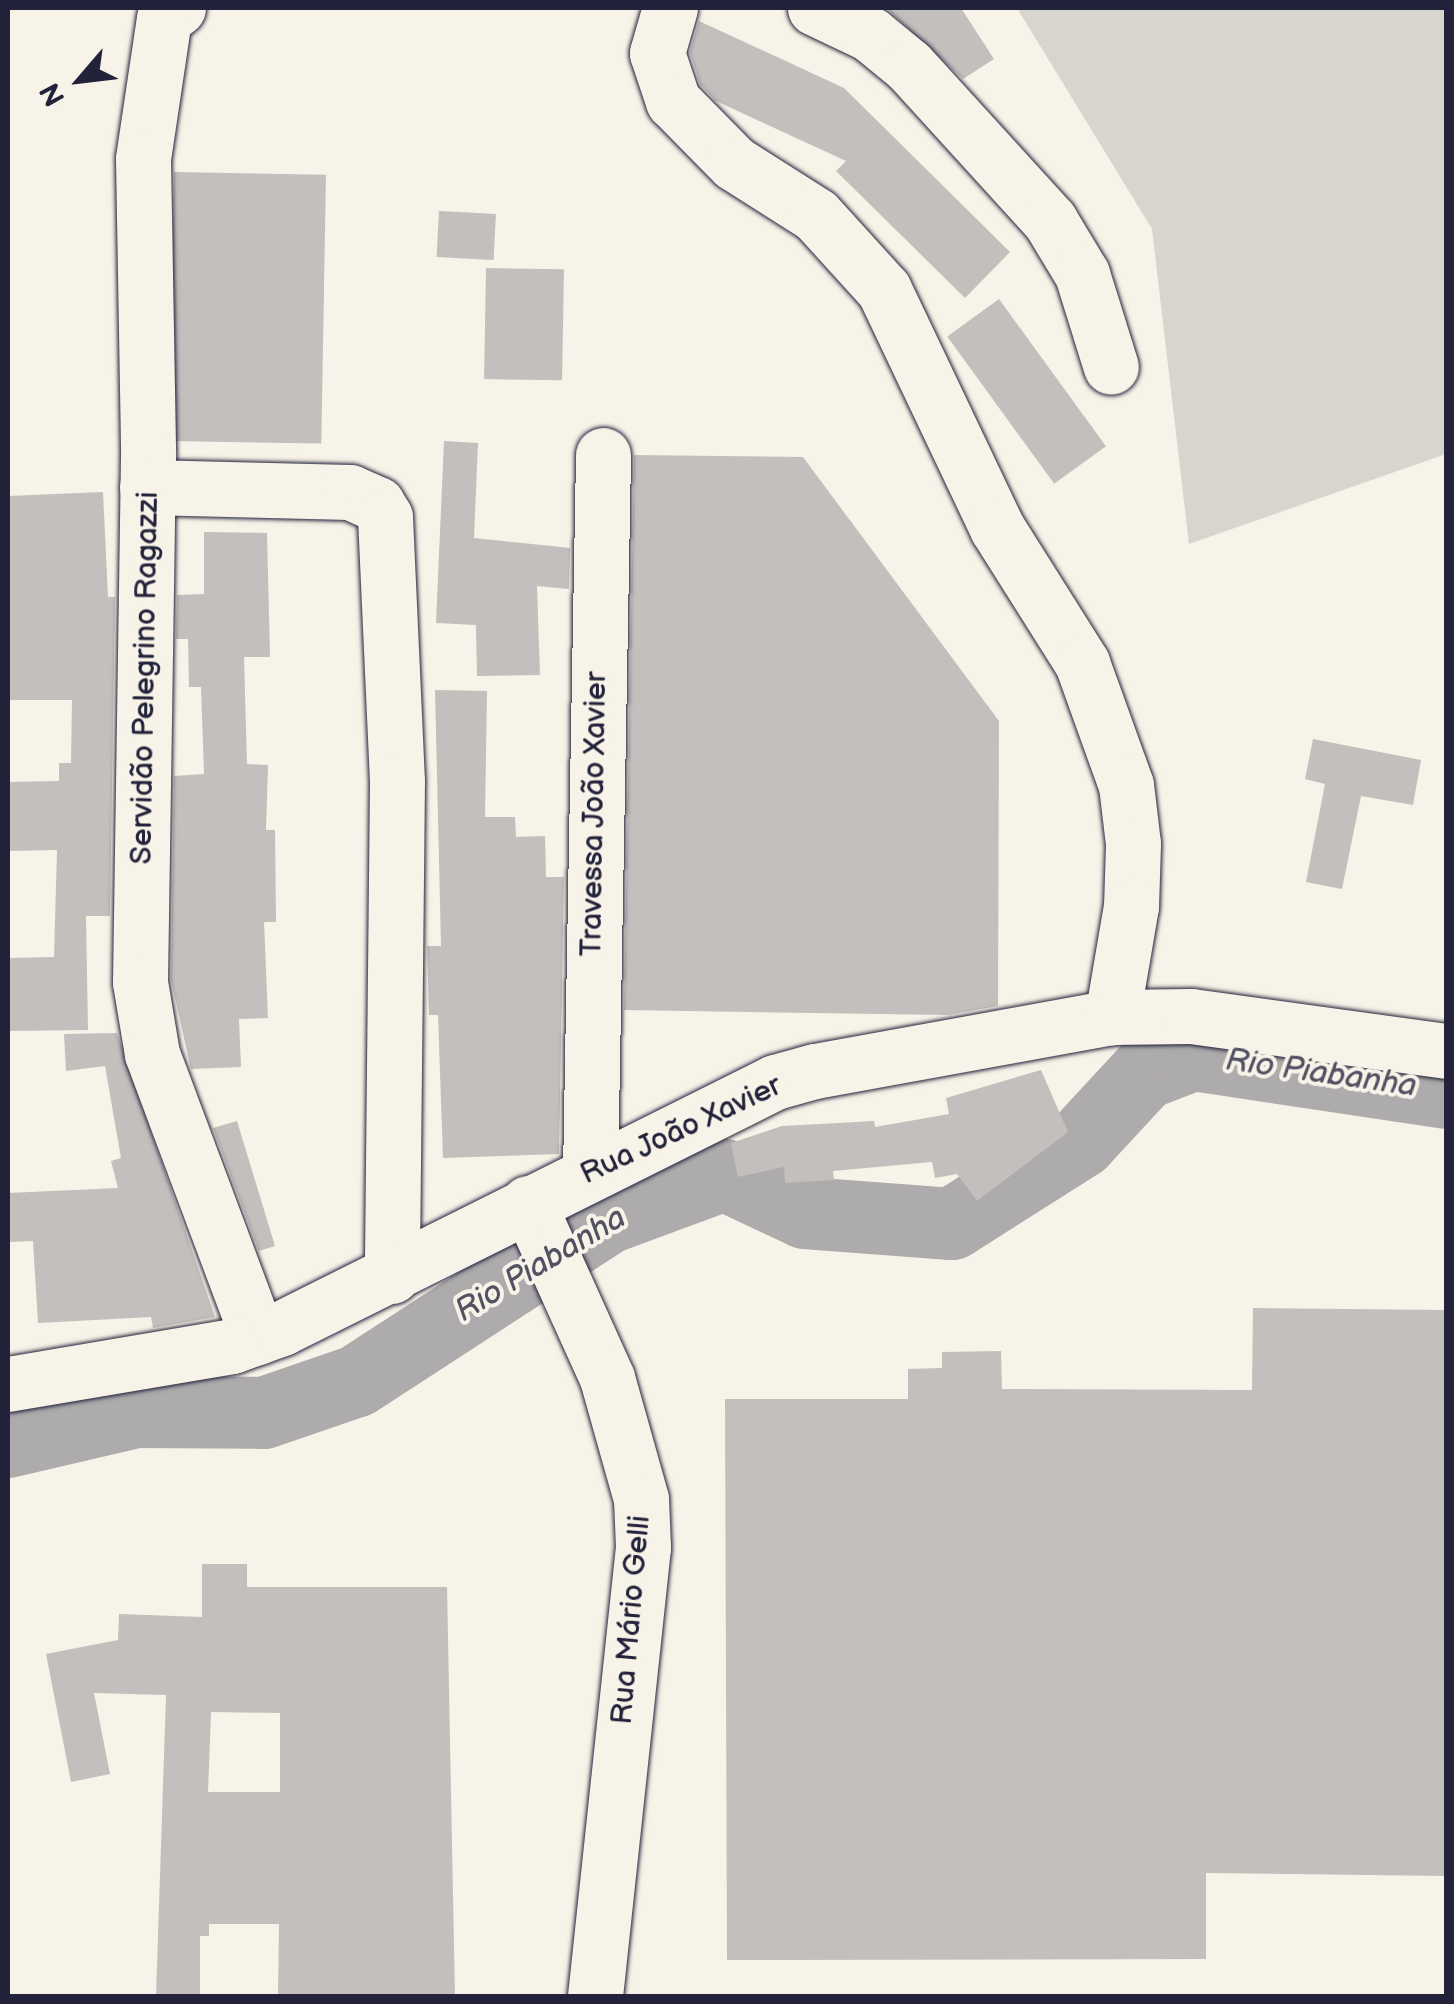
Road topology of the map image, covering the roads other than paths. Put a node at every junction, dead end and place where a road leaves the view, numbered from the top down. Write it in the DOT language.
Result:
graph roads {
  1 [pos="178,8"];
  2 [pos="670,8"];
  3 [pos="815,8"];
  4 [pos="1110,367"];
  5 [pos="602,454"];
  6 [pos="148,487"];
  7 [pos="1112,1016"];
  8 [pos="1446,1050"];
  9 [pos="590,1173"];
  10 [pos="536,1218"];
  11 [pos="392,1276"];
  12 [pos="258,1337"];
  13 [pos="8,1384"];
  14 [pos="594,1996"];
  1 -- 6 [label="street, Servidão Pelegrino Ragazzi"];
  2 -- 7 [label="street"];
  3 -- 4 [label="street"];
  5 -- 9 [label="street, Travessa João Xavier"];
  6 -- 11 [label="street"];
  6 -- 12 [label="street, Servidão Pelegrino Ragazzi"];
  7 -- 8 [label="street, Rua João Xavier"];
  7 -- 9 [label="street, Rua João Xavier"];
  9 -- 10 [label="street, Rua João Xavier"];
  10 -- 11 [label="street, Rua João Xavier"];
  10 -- 14 [label="street, Rua Mário Gelli"];
  11 -- 12 [label="street, Rua João Xavier"];
  12 -- 13 [label="street, Rua João Xavier"];
}
